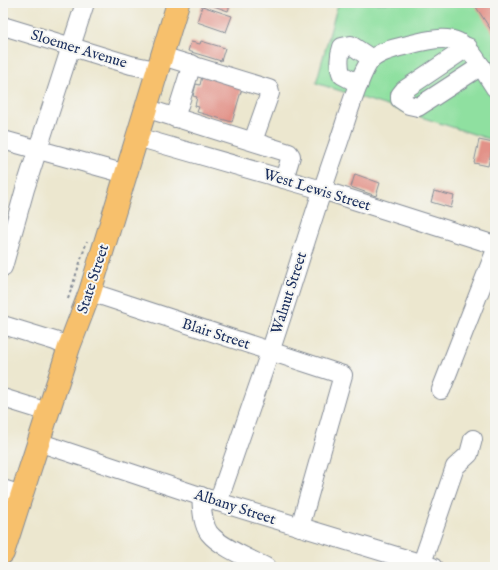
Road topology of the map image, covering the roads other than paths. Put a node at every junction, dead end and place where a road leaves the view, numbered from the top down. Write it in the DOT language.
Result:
graph roads {
  1 [pos="85,3"];
  2 [pos="178,3"];
  3 [pos="3,26"];
  4 [pos="71,47"];
  5 [pos="468,47"];
  6 [pos="372,59"];
  7 [pos="159,63"];
  8 [pos="192,64"];
  9 [pos="481,66"];
  10 [pos="359,84"];
  11 [pos="495,88"];
  12 [pos="145,108"];
  13 [pos="175,118"];
  14 [pos="137,138"];
  15 [pos="3,140"];
  16 [pos="253,141"];
  17 [pos="39,150"];
  18 [pos="126,174"];
  19 [pos="284,179"];
  20 [pos="322,190"];
  21 [pos="495,245"];
  22 [pos="495,252"];
  23 [pos="3,267"];
  24 [pos="90,292"];
  25 [pos="3,325"];
  26 [pos="69,347"];
  27 [pos="270,351"];
  28 [pos="441,390"];
  29 [pos="3,398"];
  30 [pos="48,412"];
  31 [pos="473,439"];
  32 [pos="38,442"];
  33 [pos="12,492"];
  34 [pos="201,496"];
  35 [pos="218,502"];
  36 [pos="300,527"];
  37 [pos="3,553"];
  38 [pos="428,565"];
  39 [pos="266,567"];
  1 -- 4 [label="street"];
  2 -- 7 [label="main road, State Street"];
  3 -- 4 [label="street, Sloemer Avenue"];
  4 -- 7 [label="street, Sloemer Avenue"];
  4 -- 17 [label="street"];
  5 -- 6 [label="street"];
  5 -- 9 [label="street"];
  5 -- 9 [label="street"];
  6 -- 10 [label="street, Walnut Street"];
  6 -- 10 [label="street"];
  7 -- 8 [label="street, Sloemer Avenue"];
  7 -- 12 [label="main road, State Street"];
  8 -- 13 [label="street"];
  8 -- 16 [label="street, Sloemer Avenue"];
  9 -- 11 [label="street"];
  10 -- 20 [label="street, Walnut Street"];
  12 -- 13 [label="street"];
  12 -- 14 [label="main road, State Street"];
  13 -- 16 [label="street"];
  14 -- 18 [label="main road, State Street"];
  14 -- 19 [label="street, West Lewis Street"];
  15 -- 17 [label="street"];
  16 -- 19 [label="street"];
  17 -- 18 [label="street"];
  17 -- 23 [label="street"];
  18 -- 24 [label="main road, State Street"];
  19 -- 20 [label="street, West Lewis Street"];
  20 -- 21 [label="street, West Lewis Street"];
  20 -- 27 [label="street, Walnut Street"];
  22 -- 28 [label="street"];
  24 -- 26 [label="main road, State Street"];
  24 -- 27 [label="street, Blair Street"];
  25 -- 26 [label="street"];
  26 -- 30 [label="main road, State Street"];
  27 -- 35 [label="street, Walnut Street"];
  27 -- 36 [label="street, Blair Street"];
  29 -- 30 [label="street"];
  30 -- 32 [label="main road, State Street"];
  31 -- 38 [label="street"];
  32 -- 33 [label="main road, State Street"];
  32 -- 34 [label="street, Albany Street"];
  33 -- 37 [label="main road, State Street"];
  34 -- 35 [label="street, Albany Street"];
  34 -- 39 [label="street"];
  35 -- 36 [label="street, Albany Street"];
  36 -- 38 [label="street, Albany Street"];
}
